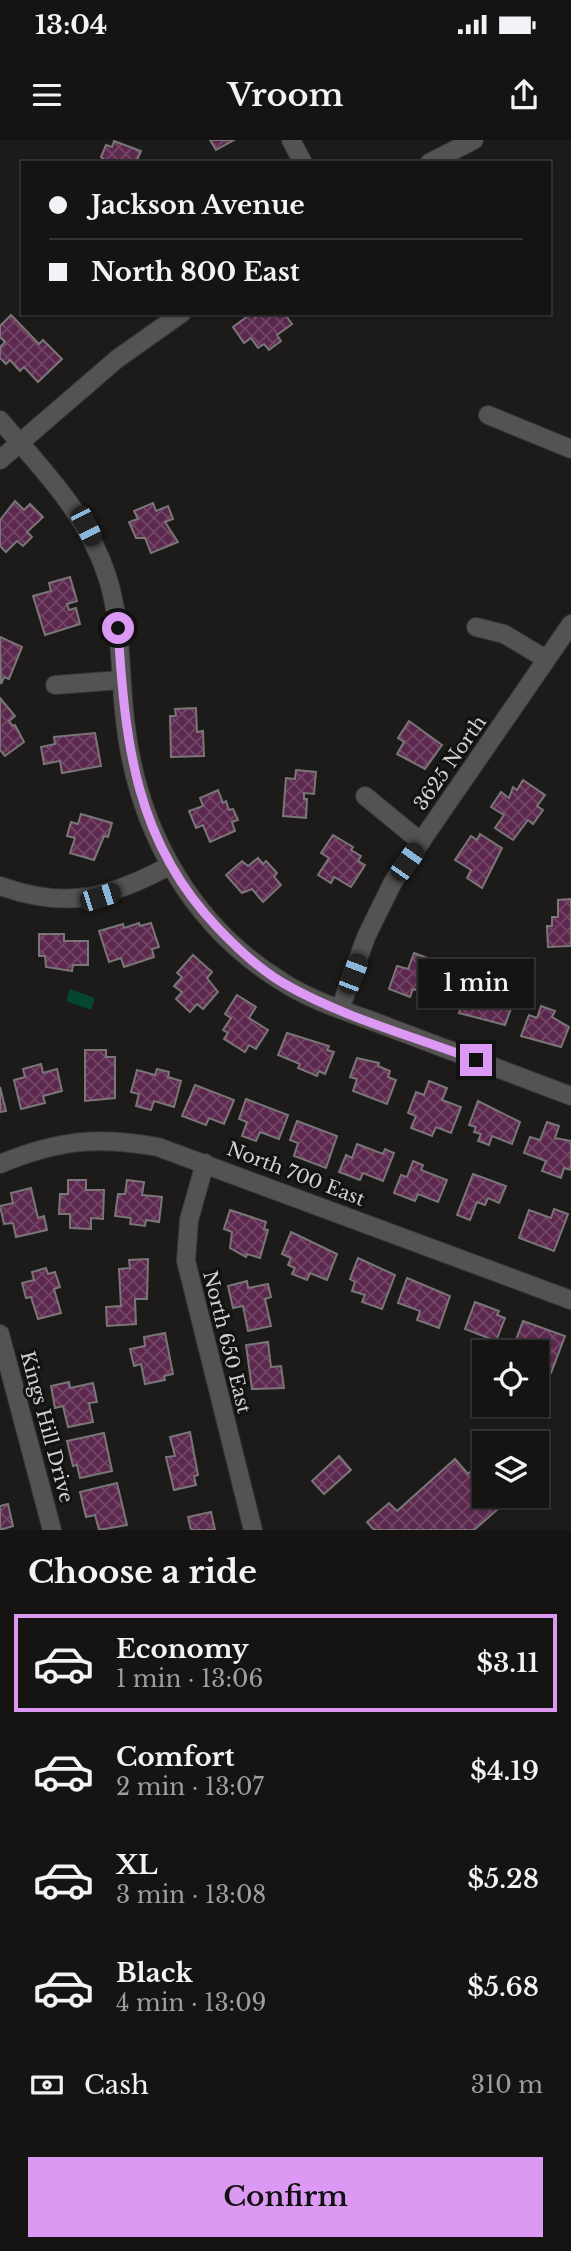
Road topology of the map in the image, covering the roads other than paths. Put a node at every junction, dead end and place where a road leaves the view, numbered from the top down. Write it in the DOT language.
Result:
graph roads {
  1 [pos="291,140"];
  2 [pos="474,140"];
  3 [pos="302,161"];
  4 [pos="433,161"];
  5 [pos="179,315"];
  6 [pos="488,415"];
  7 [pos="0,420"];
  8 [pos="19,442"];
  9 [pos="571,449"];
  10 [pos="0,460"];
  11 [pos="571,624"];
  12 [pos="476,627"];
  13 [pos="546,659"];
  14 [pos="121,680"];
  15 [pos="55,685"];
  16 [pos="365,796"];
  17 [pos="421,842"];
  18 [pos="169,866"];
  19 [pos="0,886"];
  20 [pos="340,1009"];
  21 [pos="571,1096"];
  22 [pos="205,1163"];
  23 [pos="0,1164"];
  24 [pos="571,1300"];
  25 [pos="0,1334"];
  26 [pos="52,1530"];
  27 [pos="253,1530"];
  1 -- 3 [label="street"];
  2 -- 4 [label="street"];
  5 -- 8 [label="street"];
  6 -- 9 [label="street"];
  7 -- 8 [label="street"];
  8 -- 10 [label="street"];
  8 -- 14 [label="street"];
  11 -- 13 [label="street, 3625 North"];
  12 -- 13 [label="street"];
  13 -- 17 [label="street, 3625 North"];
  14 -- 15 [label="street"];
  14 -- 18 [label="street"];
  16 -- 17 [label="street"];
  17 -- 20 [label="street, 3625 North"];
  18 -- 19 [label="street"];
  18 -- 20 [label="street"];
  20 -- 21 [label="street"];
  22 -- 23 [label="street, North 700 East"];
  22 -- 24 [label="street, North 700 East"];
  22 -- 27 [label="street, North 650 East"];
  25 -- 26 [label="street, Kings Hill Drive"];
}
